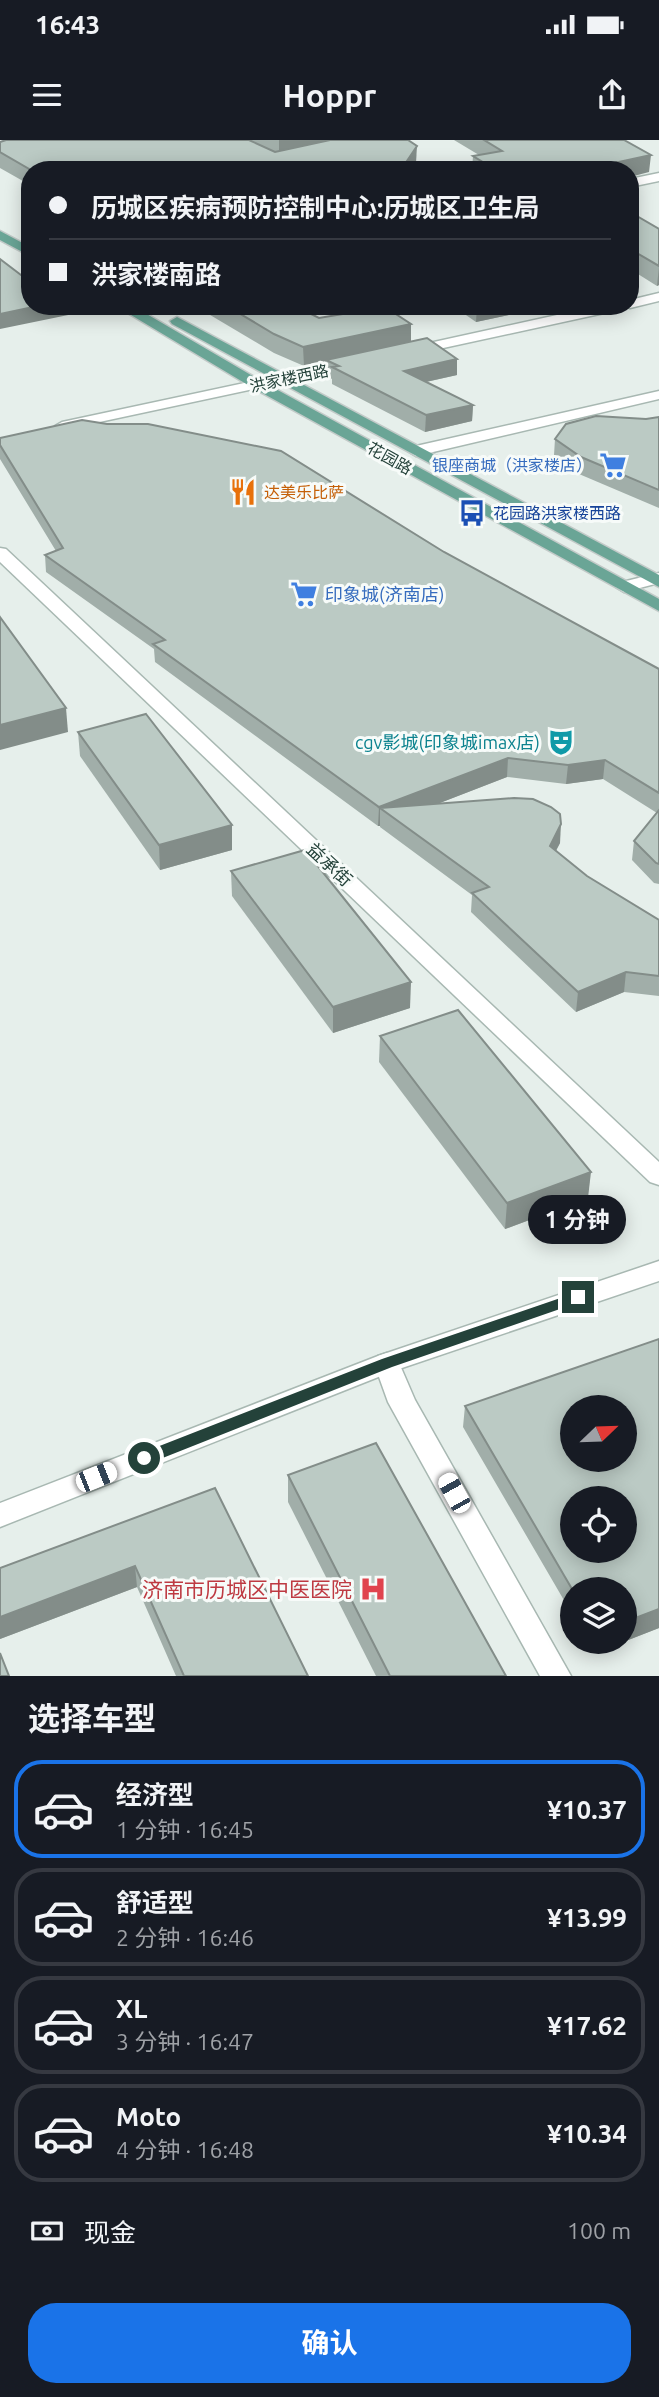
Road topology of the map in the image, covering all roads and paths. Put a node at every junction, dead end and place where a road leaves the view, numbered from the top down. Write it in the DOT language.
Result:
graph roads {
  1 [pos="659,177"];
  2 [pos="639,181"];
  3 [pos="0,222"];
  4 [pos="21,234"];
  5 [pos="0,235"];
  6 [pos="21,247"];
  7 [pos="659,297"];
  8 [pos="639,302"];
  9 [pos="138,315"];
  10 [pos="166,315"];
  11 [pos="577,315"];
  12 [pos="403,353"];
  13 [pos="362,362"];
  14 [pos="282,380"];
  15 [pos="258,385"];
  16 [pos="659,395"];
  17 [pos="41,431"];
  18 [pos="416,451"];
  19 [pos="0,553"];
  20 [pos="658,580"];
  21 [pos="624,587"];
  22 [pos="659,606"];
  23 [pos="659,1176"];
  24 [pos="659,1271"];
  25 [pos="387,1363"];
  26 [pos="0,1515"];
  27 [pos="556,1676"];
  1 -- 2 [label="street"];
  3 -- 4 [label="main road"];
  5 -- 6 [label="main road"];
  7 -- 8 [label="street"];
  9 -- 15 [label="main road, 花园路"];
  10 -- 14 [label="main road, 花园路"];
  11 -- 12 [label="street"];
  13 -- 14 [label="street, 洪家楼西路"];
  14 -- 15 [label="street, 洪家楼西路"];
  14 -- 18 [label="main road, 花园路"];
  15 -- 17 [label="street, 洪家楼西路"];
  15 -- 21 [label="main road, 花园路"];
  16 -- 18 [label="street"];
  18 -- 20 [label="main road, 花园路"];
  19 -- 23 [label="street, 益承街"];
  20 -- 21 [label="street"];
  21 -- 22 [label="main road, 花园路"];
  24 -- 25 [label="street"];
  25 -- 26 [label="street"];
  25 -- 27 [label="street"];
}
